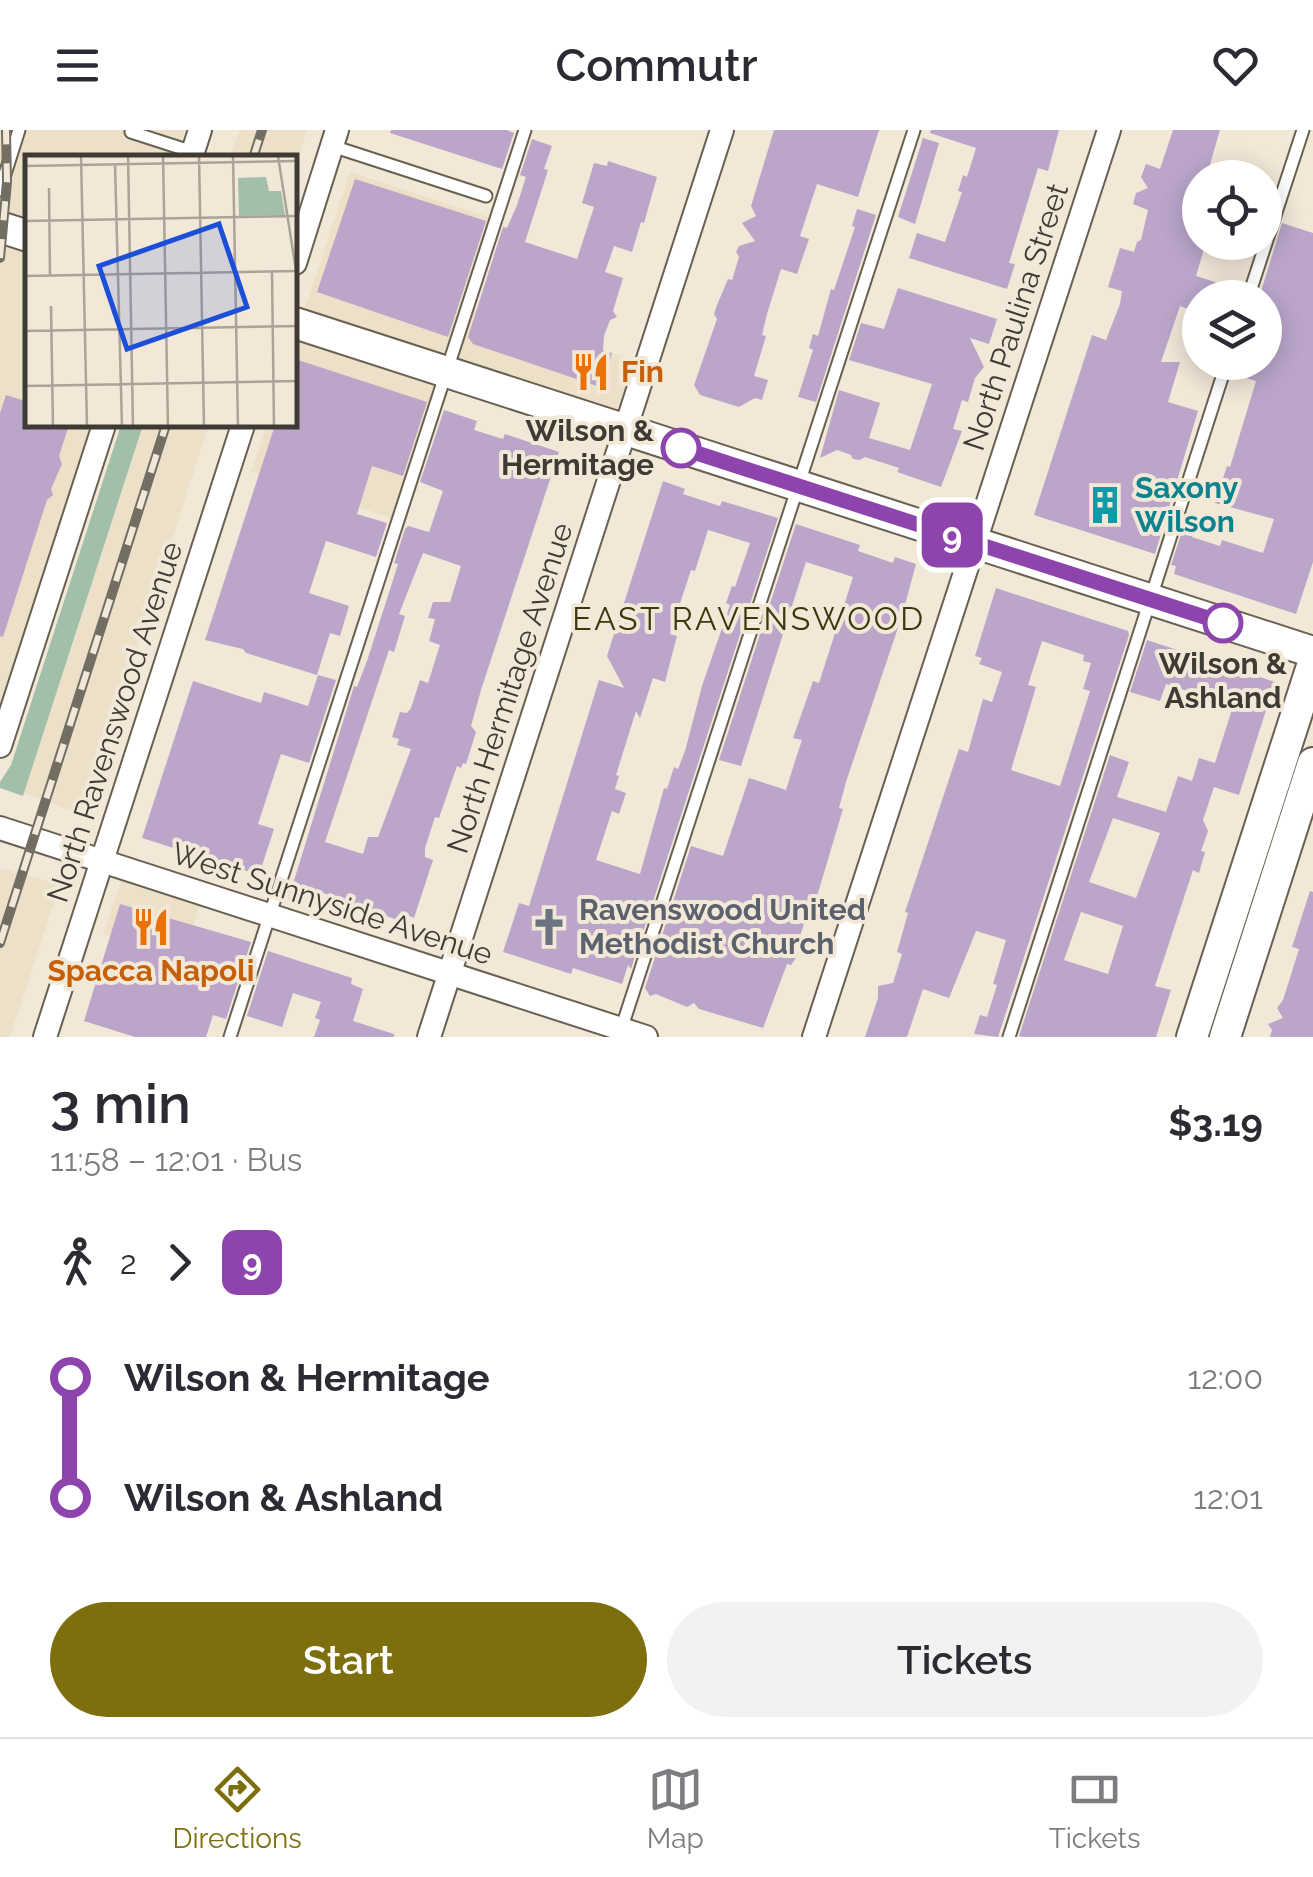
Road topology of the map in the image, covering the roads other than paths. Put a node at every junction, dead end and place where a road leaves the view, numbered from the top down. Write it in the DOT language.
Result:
graph roads {
  1 [pos="19,130"];
  2 [pos="524,130"];
  3 [pos="722,130"];
  4 [pos="914,130"];
  5 [pos="1109,130"];
  6 [pos="1303,130"];
  7 [pos="131,132"];
  8 [pos="334,138"];
  9 [pos="194,146"];
  10 [pos="0,190"];
  11 [pos="486,196"];
  12 [pos="0,227"];
  13 [pos="25,235"];
  14 [pos="298,253"];
  15 [pos="1254,280"];
  16 [pos="298,323"];
  17 [pos="446,371"];
  18 [pos="1220,380"];
  19 [pos="103,428"];
  20 [pos="241,428"];
  21 [pos="625,430"];
  22 [pos="798,486"];
  23 [pos="975,543"];
  24 [pos="1149,599"];
  25 [pos="1313,652"];
  26 [pos="1313,663"];
  27 [pos="0,746"];
  28 [pos="1313,764"];
  29 [pos="0,828"];
  30 [pos="100,861"];
  31 [pos="268,915"];
  32 [pos="449,973"];
  33 [pos="620,1033"];
  34 [pos="44,1037"];
  35 [pos="230,1037"];
  36 [pos="429,1037"];
  37 [pos="646,1037"];
  38 [pos="814,1037"];
  39 [pos="1008,1037"];
  40 [pos="1192,1037"];
  41 [pos="1225,1037"];
  1 -- 10 [label="lane"];
  2 -- 17 [label="lane"];
  3 -- 21 [label="street, North Hermitage Avenue"];
  4 -- 22 [label="lane"];
  5 -- 23 [label="street, North Paulina Street"];
  6 -- 15 [label="lane"];
  7 -- 9 [label="lane"];
  8 -- 11 [label="lane"];
  8 -- 14 [label="street"];
  12 -- 13 [label="street"];
  16 -- 17 [label="street"];
  17 -- 21 [label="street"];
  17 -- 31 [label="lane"];
  18 -- 24 [label="lane"];
  19 -- 27 [label="street"];
  20 -- 30 [label="street, North Ravenswood Avenue"];
  21 -- 22 [label="street"];
  21 -- 32 [label="street, North Hermitage Avenue"];
  22 -- 23 [label="street"];
  22 -- 33 [label="lane"];
  23 -- 24 [label="street"];
  23 -- 38 [label="street, North Paulina Street"];
  24 -- 25 [label="street"];
  24 -- 39 [label="lane"];
  26 -- 40 [label="street"];
  28 -- 41 [label="street"];
  29 -- 30 [label="street, West Sunnyside Avenue"];
  30 -- 31 [label="street, West Sunnyside Avenue"];
  30 -- 34 [label="street, North Ravenswood Avenue"];
  31 -- 32 [label="street, West Sunnyside Avenue"];
  31 -- 35 [label="lane"];
  32 -- 33 [label="street, West Sunnyside Avenue"];
  32 -- 36 [label="street, North Hermitage Avenue"];
  33 -- 37 [label="street, West Sunnyside Avenue"];
}
